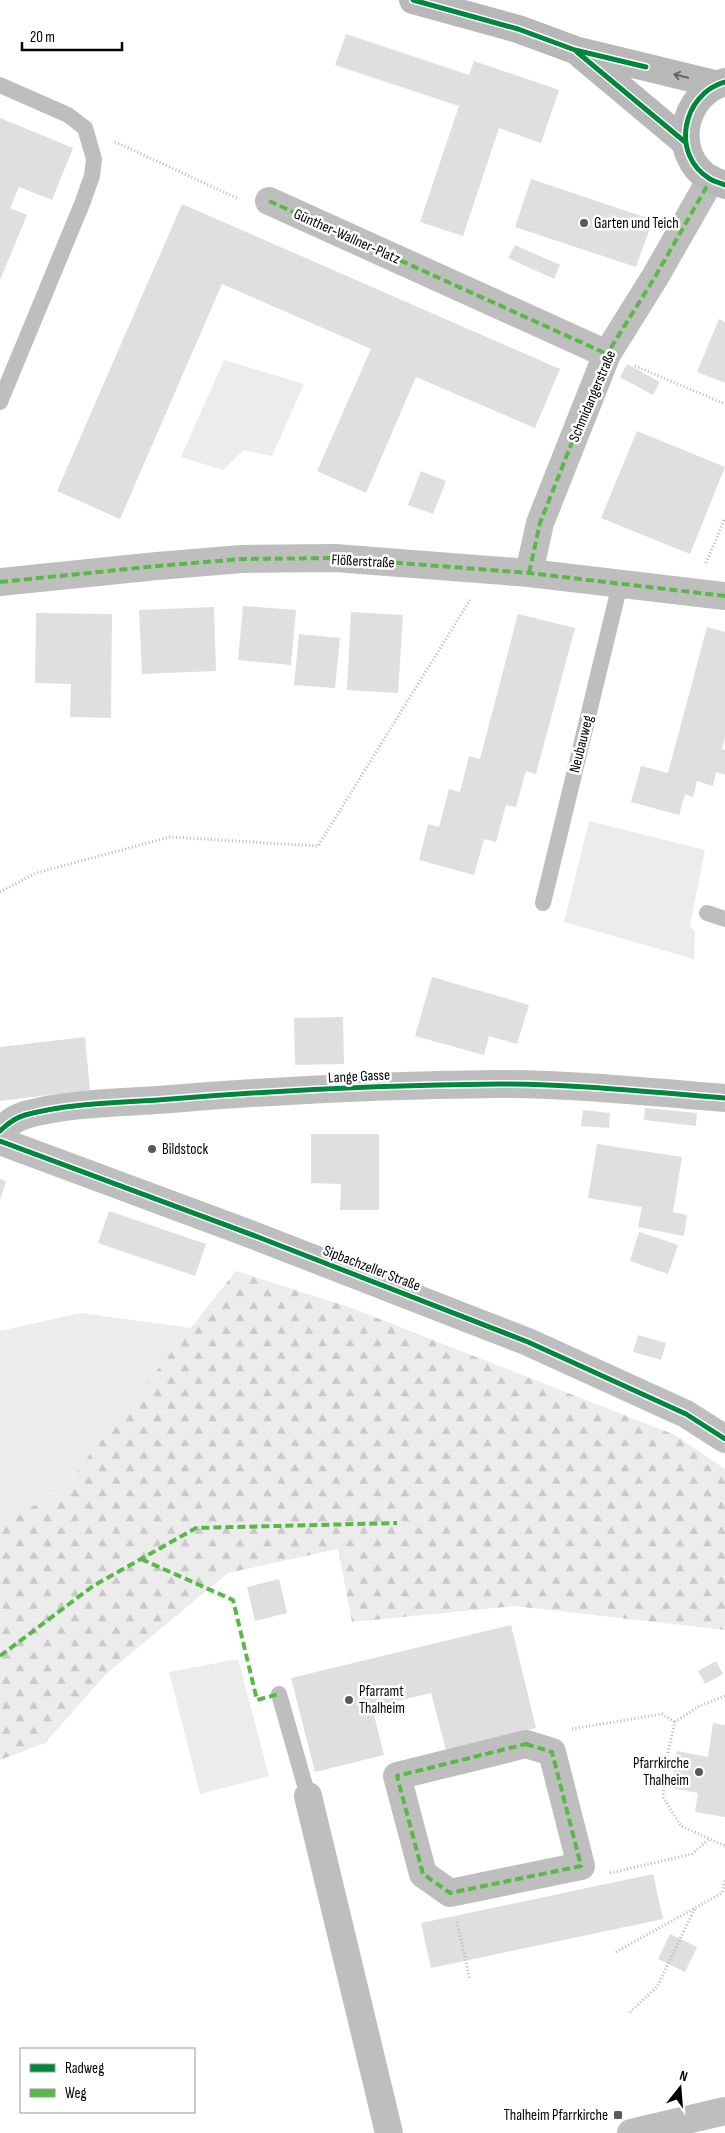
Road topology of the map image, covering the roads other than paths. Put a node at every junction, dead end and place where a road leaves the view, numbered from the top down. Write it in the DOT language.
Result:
graph roads {
  1 [pos="413,0"];
  2 [pos="575,50"];
  3 [pos="720,83"];
  4 [pos="0,85"];
  5 [pos="685,142"];
  6 [pos="718,182"];
  7 [pos="269,201"];
  8 [pos="607,354"];
  9 [pos="0,402"];
  10 [pos="528,573"];
  11 [pos="0,582"];
  12 [pos="620,584"];
  13 [pos="712,594"];
  14 [pos="542,903"];
  15 [pos="707,913"];
  16 [pos="725,919"];
  17 [pos="725,1098"];
  18 [pos="0,1131"];
  19 [pos="0,1141"];
  20 [pos="725,1439"];
  21 [pos="279,1694"];
  22 [pos="308,1796"];
  23 [pos="450,1893"];
  24 [pos="725,2112"];
  25 [pos="389,2133"];
  26 [pos="631,2133"];
  1 -- 2 [label="main road"];
  3 -- 2 [label="main road, one-way"];
  2 -- 5 [label="main road"];
  3 -- 5 [label="main road"];
  4 -- 9 [label="lane"];
  5 -- 6 [label="main road"];
  6 -- 8 [label="street, Schmidangerstraße"];
  7 -- 8 [label="street, Günther-Wallner-Platz"];
  8 -- 10 [label="street, Schmidangerstraße"];
  10 -- 11 [label="street, Flößerstraße"];
  10 -- 12 [label="street, Flößerstraße"];
  12 -- 13 [label="street, Flößerstraße"];
  12 -- 14 [label="lane, Neubauweg"];
  15 -- 16 [label="lane"];
  17 -- 18 [label="street, Lange Gasse"];
  19 -- 20 [label="street, Sipbachzeller Straße"];
  21 -- 22 [label="lane"];
  22 -- 25 [label="street"];
  23 -- 23 [label="street"];
  24 -- 26 [label="street"];
}
